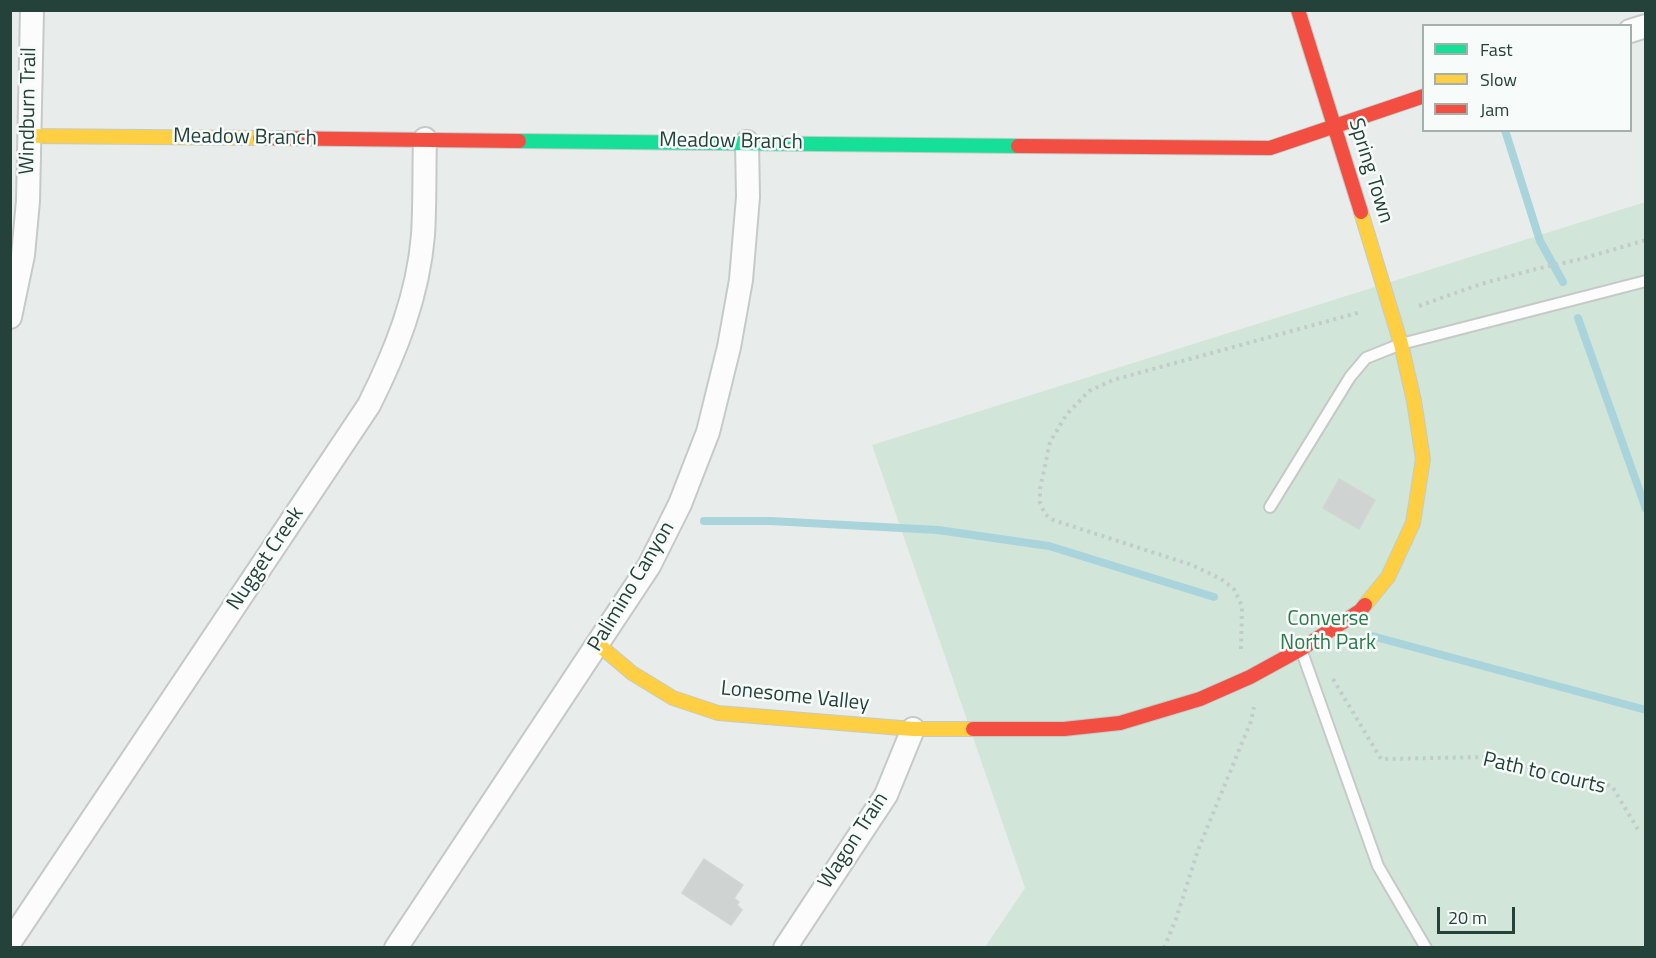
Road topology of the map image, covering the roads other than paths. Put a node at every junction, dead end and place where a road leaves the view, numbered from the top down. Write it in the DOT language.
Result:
graph roads {
  1 [pos="32,10"];
  2 [pos="1298,10"];
  3 [pos="1422,97"];
  4 [pos="1335,125"];
  5 [pos="29,136"];
  6 [pos="425,139"];
  7 [pos="747,142"];
  8 [pos="1646,281"];
  9 [pos="10,317"];
  10 [pos="1401,344"];
  11 [pos="1270,507"];
  12 [pos="599,645"];
  13 [pos="1306,646"];
  14 [pos="913,729"];
  15 [pos="10,942"];
  16 [pos="396,948"];
  17 [pos="785,948"];
  18 [pos="1426,948"];
  1 -- 5 [label="street, Windburn Trail"];
  2 -- 4 [label="street, Spring Town"];
  3 -- 4 [label="street, Meadow Branch"];
  4 -- 7 [label="street, Meadow Branch"];
  4 -- 10 [label="street, Spring Town"];
  5 -- 6 [label="street, Meadow Branch"];
  5 -- 9 [label="street, Windburn Trail"];
  6 -- 7 [label="street, Meadow Branch"];
  6 -- 15 [label="street, Nugget Creek"];
  7 -- 12 [label="street, Palimino Canyon"];
  8 -- 10 [label="lane"];
  10 -- 11 [label="lane"];
  10 -- 13 [label="street, Spring Town"];
  12 -- 14 [label="street, Lonesome Valley"];
  12 -- 16 [label="street, Palimino Canyon"];
  13 -- 14 [label="street, Lonesome Valley"];
  13 -- 18 [label="lane"];
  14 -- 17 [label="street, Wagon Train"];
}
